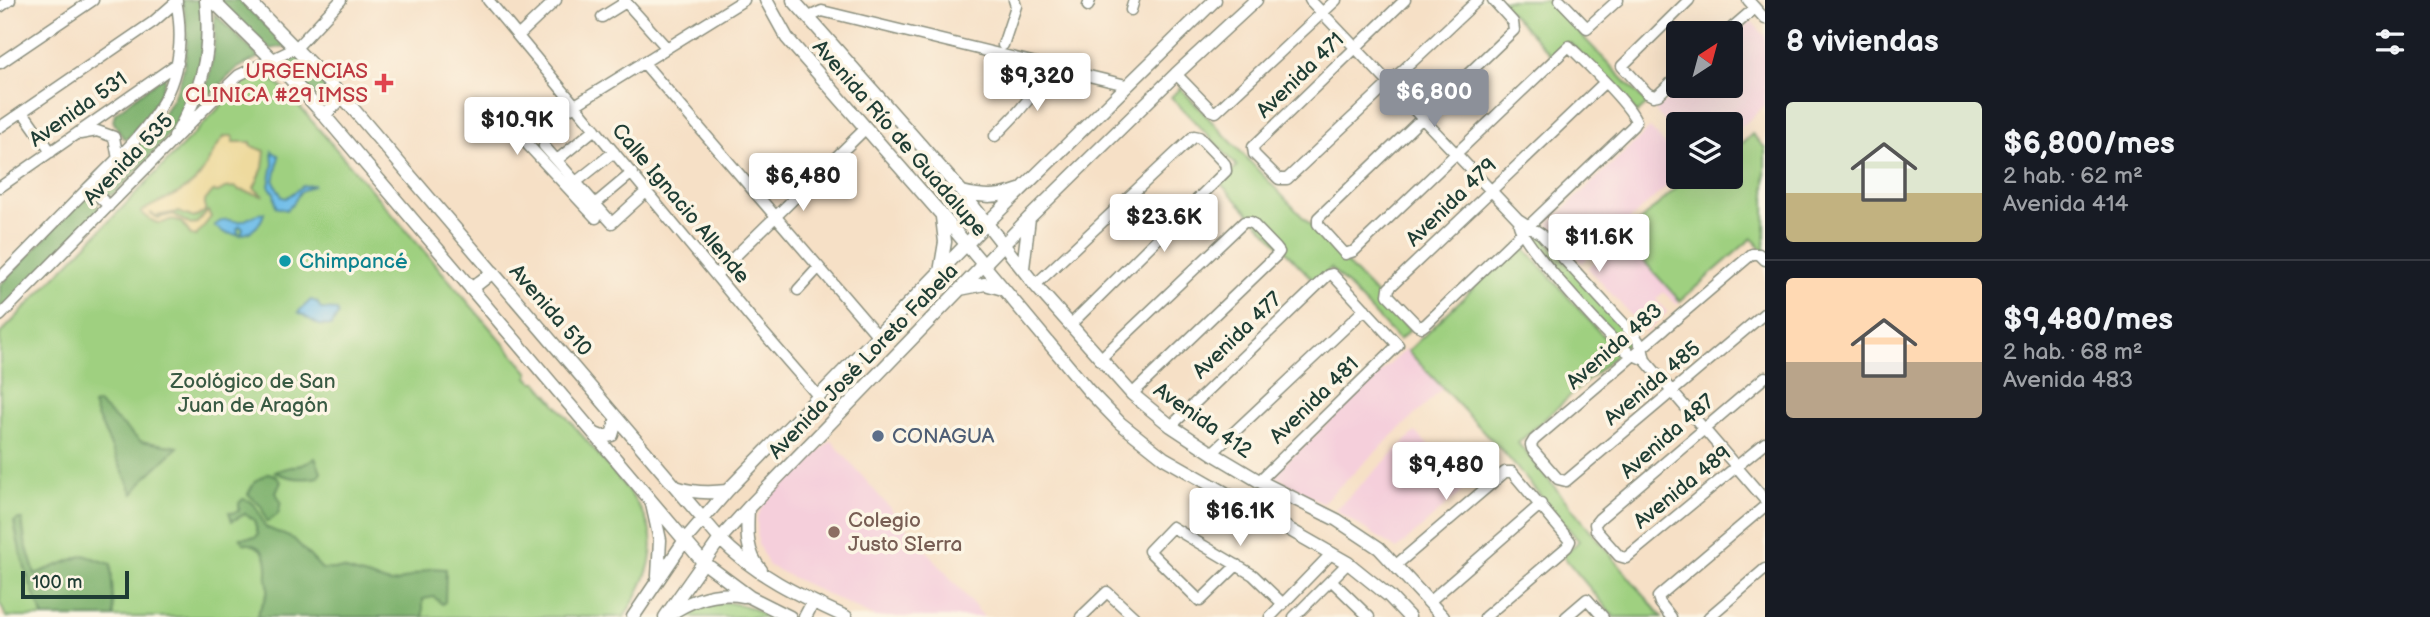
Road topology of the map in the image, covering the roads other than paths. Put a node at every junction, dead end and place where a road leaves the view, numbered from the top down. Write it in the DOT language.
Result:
graph roads {
  1 [pos="10,0"];
  2 [pos="93,0"];
  3 [pos="206,0"];
  4 [pos="212,0"];
  5 [pos="248,0"];
  6 [pos="341,0"];
  7 [pos="488,0"];
  8 [pos="556,0"];
  9 [pos="744,0"];
  10 [pos="766,0"];
  11 [pos="793,0"];
  12 [pos="1014,0"];
  13 [pos="1256,0"];
  14 [pos="1310,0"];
  15 [pos="1336,0"];
  16 [pos="1405,0"];
  17 [pos="1478,0"];
  18 [pos="1493,0"];
  19 [pos="1560,0"];
  20 [pos="1618,0"];
  21 [pos="1689,0"];
  22 [pos="177,1"];
  23 [pos="625,1"];
  24 [pos="1210,1"];
  25 [pos="1751,4"];
  26 [pos="0,7"];
  27 [pos="1323,13"];
  28 [pos="602,17"];
  29 [pos="808,17"];
  30 [pos="1765,19"];
  31 [pos="1668,21"];
  32 [pos="1736,21"];
  33 [pos="153,22"];
  34 [pos="180,23"];
  35 [pos="1666,23"];
  36 [pos="518,36"];
  37 [pos="1003,45"];
  38 [pos="666,47"];
  39 [pos="296,48"];
  40 [pos="1356,48"];
  41 [pos="273,60"];
  42 [pos="643,62"];
  43 [pos="0,63"];
  44 [pos="178,63"];
  45 [pos="1054,68"];
  46 [pos="1176,74"];
  47 [pos="1390,83"];
  48 [pos="1604,83"];
  49 [pos="1126,85"];
  50 [pos="1666,87"];
  51 [pos="344,97"];
  52 [pos="576,105"];
  53 [pos="115,107"];
  54 [pos="23,113"];
  55 [pos="324,115"];
  56 [pos="1423,118"];
  57 [pos="0,127"];
  58 [pos="866,128"];
  59 [pos="595,129"];
  60 [pos="74,136"];
  61 [pos="176,136"];
  62 [pos="995,136"];
  63 [pos="114,137"];
  64 [pos="544,146"];
  65 [pos="51,152"];
  66 [pos="614,152"];
  67 [pos="1456,153"];
  68 [pos="118,159"];
  69 [pos="556,160"];
  70 [pos="632,173"];
  71 [pos="576,182"];
  72 [pos="0,187"];
  73 [pos="89,187"];
  74 [pos="1022,188"];
  75 [pos="1491,190"];
  76 [pos="647,191"];
  77 [pos="962,192"];
  78 [pos="595,204"];
  79 [pos="109,206"];
  80 [pos="941,214"];
  81 [pos="777,217"];
  82 [pos="596,218"];
  83 [pos="1029,218"];
  84 [pos="987,223"];
  85 [pos="1525,228"];
  86 [pos="1004,244"];
  87 [pos="967,245"];
  88 [pos="1761,256"];
  89 [pos="984,265"];
  90 [pos="819,267"];
  91 [pos="1023,268"];
  92 [pos="492,272"];
  93 [pos="940,273"];
  94 [pos="716,275"];
  95 [pos="0,278"];
  96 [pos="1035,285"];
  97 [pos="471,289"];
  98 [pos="959,289"];
  99 [pos="798,290"];
  100 [pos="1005,290"];
  101 [pos="1365,309"];
  102 [pos="1765,313"];
  103 [pos="0,316"];
  104 [pos="1070,325"];
  105 [pos="878,335"];
  106 [pos="1642,347"];
  107 [pos="1633,355"];
  108 [pos="1100,359"];
  109 [pos="1646,360"];
  110 [pos="1765,377"];
  111 [pos="1673,391"];
  112 [pos="1132,394"];
  113 [pos="819,397"];
  114 [pos="617,418"];
  115 [pos="1171,426"];
  116 [pos="1705,429"];
  117 [pos="595,434"];
  118 [pos="1765,443"];
  119 [pos="765,453"];
  120 [pos="1212,453"];
  121 [pos="1737,467"];
  122 [pos="784,471"];
  123 [pos="1259,481"];
  124 [pos="1562,482"];
  125 [pos="674,486"];
  126 [pos="727,491"];
  127 [pos="651,500"];
  128 [pos="1765,503"];
  129 [pos="1541,504"];
  130 [pos="748,508"];
  131 [pos="702,519"];
  132 [pos="720,539"];
  133 [pos="685,540"];
  134 [pos="1332,553"];
  135 [pos="1623,559"];
  136 [pos="703,562"];
  137 [pos="1348,563"];
  138 [pos="1237,565"];
  139 [pos="1396,565"];
  140 [pos="1765,569"];
  141 [pos="768,578"];
  142 [pos="658,579"];
  143 [pos="1331,580"];
  144 [pos="750,597"];
  145 [pos="1430,601"];
  146 [pos="813,602"];
  147 [pos="1283,604"];
  148 [pos="633,617"];
  149 [pos="666,617"];
  150 [pos="790,617"];
  151 [pos="805,617"];
  152 [pos="846,617"];
  153 [pos="1081,617"];
  154 [pos="1134,617"];
  155 [pos="1270,617"];
  156 [pos="1294,617"];
  157 [pos="1369,617"];
  158 [pos="1409,617"];
  159 [pos="1443,617"];
  160 [pos="1485,617"];
  161 [pos="1566,617"];
  162 [pos="1603,617"];
  163 [pos="1671,617"];
  164 [pos="1709,617"];
  1 -- 26 [label="street"];
  2 -- 43 [label="street"];
  3 -- 61 [label="main road"];
  4 -- 41 [label="main road"];
  5 -- 39 [label="main road, Avenida 510"];
  6 -- 39 [label="street, Avenida 535"];
  7 -- 36 [label="street, Calle Ignacio Allende"];
  8 -- 36 [label="street"];
  9 -- 38 [label="street"];
  10 -- 58 [label="main road, Avenida Río de Guadalupe"];
  11 -- 29 [label="main road, Avenida Río de Guadalupe"];
  12 -- 37 [label="street"];
  13 -- 46 [label="main road, Avenida José Loreto Fabela"];
  14 -- 27 [label="street"];
  15 -- 27 [label="street"];
  16 -- 40 [label="street, Avenida 471"];
  17 -- 47 [label="street"];
  18 -- 56 [label="street"];
  19 -- 20 [label="street"];
  21 -- 31 [label="street"];
  22 -- 33 [label="street"];
  22 -- 34 [label="street, Avenida 535"];
  23 -- 28 [label="street"];
  23 -- 38 [label="street"];
  24 -- 49 [label="main road, Avenida José Loreto Fabela"];
  25 -- 30 [label="street"];
  25 -- 32 [label="street"];
  27 -- 40 [label="street"];
  27 -- 46 [label="street"];
  29 -- 45 [label="street"];
  29 -- 77 [label="main road, Avenida Río de Guadalupe"];
  33 -- 34 [label="street"];
  33 -- 54 [label="street"];
  34 -- 44 [label="street, Avenida 535"];
  35 -- 50 [label="street"];
  36 -- 52 [label="street, Calle Ignacio Allende"];
  38 -- 42 [label="street"];
  39 -- 41 [label="street, Avenida 535"];
  39 -- 51 [label="main road, Avenida 510"];
  40 -- 47 [label="street"];
  40 -- 47 [label="street, Avenida 471"];
  41 -- 55 [label="main road"];
  41 -- 61 [label="street, Avenida 535"];
  42 -- 52 [label="street"];
  42 -- 81 [label="street"];
  44 -- 53 [label="street, Avenida 531"];
  44 -- 68 [label="street, Avenida 535"];
  45 -- 49 [label="street"];
  45 -- 62 [label="street"];
  46 -- 83 [label="main road, Avenida José Loreto Fabela"];
  47 -- 56 [label="street"];
  48 -- 67 [label="street"];
  48 -- 75 [label="street, Avenida 479"];
  48 -- 85 [label="street"];
  49 -- 74 [label="main road, Avenida José Loreto Fabela"];
  51 -- 55 [label="main road"];
  51 -- 92 [label="main road, Avenida 510"];
  52 -- 59 [label="street, Calle Ignacio Allende"];
  52 -- 82 [label="street"];
  53 -- 60 [label="street, Avenida 531"];
  53 -- 63 [label="street"];
  54 -- 57 [label="street"];
  54 -- 65 [label="street"];
  55 -- 97 [label="main road"];
  56 -- 67 [label="street"];
  56 -- 67 [label="street"];
  58 -- 80 [label="main road, Avenida Río de Guadalupe"];
  58 -- 81 [label="street"];
  59 -- 66 [label="street, Calle Ignacio Allende"];
  59 -- 69 [label="street"];
  60 -- 63 [label="street"];
  60 -- 65 [label="street, Avenida 531"];
  61 -- 79 [label="street, Avenida 535"];
  63 -- 68 [label="street"];
  64 -- 69 [label="street"];
  65 -- 72 [label="street, Avenida 531"];
  66 -- 70 [label="street, Calle Ignacio Allende"];
  66 -- 71 [label="street"];
  67 -- 75 [label="street"];
  68 -- 73 [label="street, Avenida 535"];
  69 -- 71 [label="street"];
  70 -- 76 [label="street, Calle Ignacio Allende"];
  70 -- 78 [label="street"];
  71 -- 78 [label="street"];
  73 -- 79 [label="street"];
  73 -- 95 [label="street, Avenida 535"];
  74 -- 77 [label="main road"];
  74 -- 84 [label="main road, Avenida José Loreto Fabela"];
  75 -- 85 [label="street"];
  75 -- 85 [label="street, Avenida 479"];
  76 -- 78 [label="street"];
  76 -- 94 [label="street, Calle Ignacio Allende"];
  77 -- 84 [label="main road, Avenida Río de Guadalupe"];
  79 -- 103 [label="street, Avenida 535"];
  80 -- 87 [label="main road, Avenida Río de Guadalupe"];
  80 -- 93 [label="main road"];
  81 -- 90 [label="street"];
  81 -- 94 [label="street"];
  83 -- 86 [label="main road, Avenida José Loreto Fabela"];
  83 -- 91 [label="main road"];
  84 -- 86 [label="main road, Avenida Río de Guadalupe"];
  84 -- 87 [label="main road, Avenida José Loreto Fabela"];
  85 -- 106 [label="street"];
  85 -- 107 [label="street"];
  86 -- 89 [label="main road, Avenida José Loreto Fabela"];
  86 -- 91 [label="main road, Avenida 412"];
  87 -- 89 [label="main road, Avenida Río de Guadalupe"];
  87 -- 93 [label="main road, Avenida José Loreto Fabela"];
  88 -- 106 [label="street, Avenida 483"];
  89 -- 98 [label="main road, Avenida José Loreto Fabela"];
  89 -- 100 [label="main road"];
  90 -- 99 [label="street"];
  90 -- 105 [label="street"];
  91 -- 96 [label="main road, Avenida 412"];
  92 -- 97 [label="main road"];
  92 -- 114 [label="main road, Avenida 510"];
  93 -- 105 [label="main road, Avenida José Loreto Fabela"];
  94 -- 113 [label="street, Calle Ignacio Allende"];
  96 -- 104 [label="main road, Avenida 412"];
  96 -- 104 [label="street"];
  97 -- 117 [label="main road"];
  98 -- 100 [label="main road"];
  98 -- 122 [label="main road, Avenida José Loreto Fabela"];
  100 -- 134 [label="main road"];
  101 -- 115 [label="street, Avenida 477"];
  101 -- 120 [label="street"];
  101 -- 123 [label="street, Avenida 481"];
  102 -- 111 [label="street, Avenida 485"];
  104 -- 108 [label="main road, Avenida 412"];
  105 -- 113 [label="main road, Avenida José Loreto Fabela"];
  106 -- 107 [label="street, Avenida 483"];
  106 -- 109 [label="street"];
  107 -- 109 [label="street"];
  107 -- 124 [label="street, Avenida 483"];
  108 -- 112 [label="main road, Avenida 412"];
  108 -- 112 [label="street"];
  109 -- 111 [label="street"];
  110 -- 116 [label="street, Avenida 487"];
  111 -- 116 [label="street"];
  111 -- 124 [label="street, Avenida 485"];
  112 -- 115 [label="main road, Avenida 412"];
  113 -- 119 [label="main road, Avenida José Loreto Fabela"];
  114 -- 117 [label="main road"];
  114 -- 125 [label="main road, Avenida 510"];
  115 -- 120 [label="main road, Avenida 412"];
  116 -- 121 [label="street"];
  116 -- 135 [label="street, Avenida 487"];
  117 -- 127 [label="main road"];
  118 -- 121 [label="street, Avenida 489"];
  119 -- 122 [label="main road"];
  119 -- 126 [label="main road, Avenida José Loreto Fabela"];
  120 -- 123 [label="main road, Avenida 412"];
  121 -- 128 [label="street"];
  121 -- 135 [label="street, Avenida 489"];
  122 -- 130 [label="main road, Avenida José Loreto Fabela"];
  123 -- 139 [label="main road, Avenida 412"];
  125 -- 126 [label="main road"];
  125 -- 131 [label="main road, Avenida 510"];
  126 -- 131 [label="main road, Avenida José Loreto Fabela"];
  127 -- 133 [label="main road"];
  127 -- 142 [label="main road"];
  128 -- 163 [label="street"];
  129 -- 139 [label="street"];
  129 -- 145 [label="street"];
  129 -- 160 [label="street"];
  130 -- 132 [label="main road, Avenida José Loreto Fabela"];
  130 -- 141 [label="main road"];
  131 -- 132 [label="main road, Avenida 510"];
  131 -- 133 [label="main road, Avenida José Loreto Fabela"];
  132 -- 136 [label="main road, Avenida José Loreto Fabela"];
  132 -- 141 [label="main road, Avenida 510"];
  133 -- 136 [label="main road"];
  133 -- 142 [label="main road, Avenida José Loreto Fabela"];
  134 -- 137 [label="main road"];
  134 -- 147 [label="street"];
  136 -- 144 [label="main road"];
  136 -- 149 [label="main road, Avenida José Loreto Fabela"];
  137 -- 143 [label="street"];
  137 -- 158 [label="main road"];
  138 -- 138 [label="street"];
  138 -- 147 [label="street"];
  139 -- 145 [label="main road, Avenida 412"];
  140 -- 164 [label="street"];
  141 -- 146 [label="main road, Avenida 510"];
  142 -- 148 [label="main road, Avenida José Loreto Fabela"];
  143 -- 156 [label="street"];
  143 -- 157 [label="street"];
  144 -- 149 [label="main road"];
  144 -- 150 [label="main road"];
  145 -- 159 [label="main road, Avenida 412"];
  146 -- 151 [label="main road"];
  146 -- 152 [label="main road, Avenida 510"];
  147 -- 155 [label="street"];
  153 -- 154 [label="street"];
  161 -- 162 [label="street"];
}
